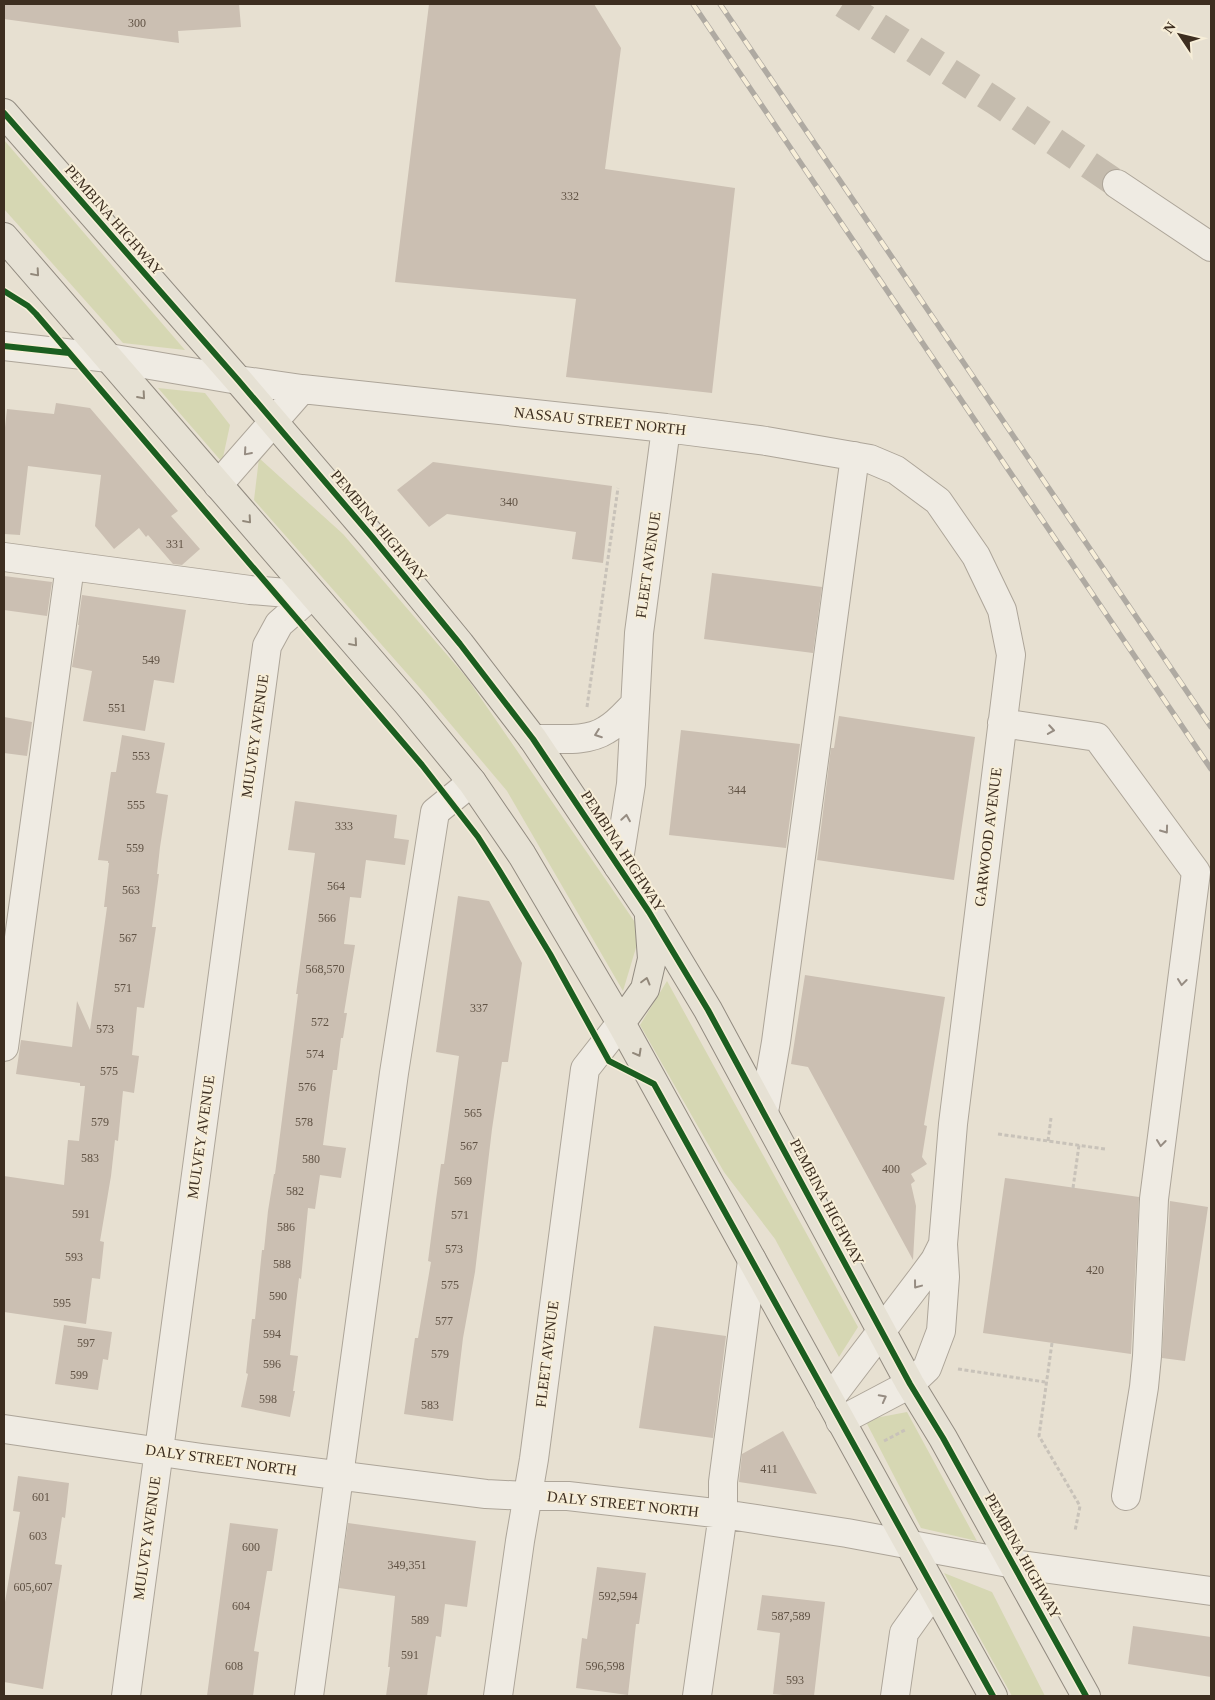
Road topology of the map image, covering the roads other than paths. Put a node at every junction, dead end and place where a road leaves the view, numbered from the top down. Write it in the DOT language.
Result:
graph roads {
  1 [pos="4,113"];
  2 [pos="1117,184"];
  3 [pos="4,237"];
  4 [pos="1211,247"];
  5 [pos="4,346"];
  6 [pos="109,358"];
  7 [pos="238,380"];
  8 [pos="302,388"];
  9 [pos="273,422"];
  10 [pos="666,428"];
  11 [pos="855,456"];
  12 [pos="896,470"];
  13 [pos="218,485"];
  14 [pos="4,557"];
  15 [pos="70,566"];
  16 [pos="312,595"];
  17 [pos="635,704"];
  18 [pos="1002,723"];
  19 [pos="533,739"];
  20 [pos="472,782"];
  21 [pos="618,866"];
  22 [pos="648,912"];
  23 [pos="621,1023"];
  24 [pos="4,1047"];
  25 [pos="764,1112"];
  26 [pos="943,1244"];
  27 [pos="752,1260"];
  28 [pos="882,1330"];
  29 [pos="910,1384"];
  30 [pos="834,1410"];
  31 [pos="4,1429"];
  32 [pos="159,1452"];
  33 [pos="339,1475"];
  34 [pos="527,1496"];
  35 [pos="1126,1496"];
  36 [pos="723,1514"];
  37 [pos="908,1544"];
  38 [pos="1014,1564"];
  39 [pos="934,1591"];
  40 [pos="1211,1591"];
  41 [pos="126,1696"];
  42 [pos="309,1696"];
  43 [pos="498,1696"];
  44 [pos="697,1696"];
  45 [pos="895,1696"];
  46 [pos="994,1696"];
  47 [pos="1086,1696"];
  1 -- 7 [label="main road, PEMBINA HIGHWAY"];
  2 -- 4 [label="street"];
  3 -- 6 [label="main road, one-way"];
  5 -- 6 [label="street, NASSAU STREET NORTH"];
  6 -- 7 [label="street, NASSAU STREET NORTH"];
  6 -- 13 [label="main road, one-way"];
  7 -- 8 [label="street, NASSAU STREET NORTH"];
  7 -- 9 [label="main road, PEMBINA HIGHWAY"];
  8 -- 9 [label="street"];
  8 -- 10 [label="street, NASSAU STREET NORTH"];
  9 -- 13 [label="street, one-way"];
  9 -- 19 [label="main road, PEMBINA HIGHWAY"];
  10 -- 11 [label="street, NASSAU STREET NORTH"];
  10 -- 17 [label="street, FLEET AVENUE"];
  11 -- 12 [label="street, NASSAU STREET NORTH"];
  11 -- 25 [label="street"];
  12 -- 18 [label="street, GARWOOD AVENUE"];
  13 -- 16 [label="main road, one-way"];
  14 -- 15 [label="street"];
  15 -- 16 [label="street"];
  15 -- 24 [label="street"];
  16 -- 20 [label="main road, one-way"];
  16 -- 32 [label="street, MULVEY AVENUE"];
  17 -- 19 [label="street, one-way"];
  21 -- 17 [label="street, FLEET AVENUE, one-way"];
  18 -- 26 [label="street, GARWOOD AVENUE"];
  18 -- 35 [label="street, one-way"];
  19 -- 21 [label="main road, PEMBINA HIGHWAY"];
  20 -- 23 [label="main road"];
  20 -- 33 [label="street"];
  21 -- 22 [label="main road, PEMBINA HIGHWAY"];
  23 -- 22 [label="main road, one-way"];
  22 -- 25 [label="main road, PEMBINA HIGHWAY"];
  23 -- 27 [label="main road, one-way"];
  23 -- 34 [label="street, FLEET AVENUE"];
  25 -- 28 [label="main road, PEMBINA HIGHWAY"];
  26 -- 28 [label="street, GARWOOD AVENUE, one-way"];
  26 -- 29 [label="street, GARWOOD AVENUE"];
  27 -- 30 [label="main road"];
  27 -- 36 [label="street"];
  28 -- 29 [label="main road, PEMBINA HIGHWAY"];
  28 -- 30 [label="street, GARWOOD AVENUE"];
  30 -- 29 [label="street, GARWOOD AVENUE, one-way"];
  29 -- 38 [label="main road, PEMBINA HIGHWAY"];
  30 -- 37 [label="main road"];
  31 -- 32 [label="street, DALY STREET NORTH"];
  32 -- 33 [label="street, DALY STREET NORTH"];
  32 -- 41 [label="street, MULVEY AVENUE"];
  33 -- 34 [label="street, DALY STREET NORTH"];
  33 -- 42 [label="street"];
  34 -- 36 [label="street, DALY STREET NORTH"];
  34 -- 43 [label="street, FLEET AVENUE"];
  36 -- 37 [label="street, DALY STREET NORTH"];
  36 -- 44 [label="street"];
  37 -- 38 [label="street, DALY STREET NORTH"];
  37 -- 39 [label="main road"];
  38 -- 40 [label="street, DALY STREET NORTH"];
  38 -- 47 [label="main road, PEMBINA HIGHWAY"];
  39 -- 45 [label="street"];
  39 -- 46 [label="main road"];
}
